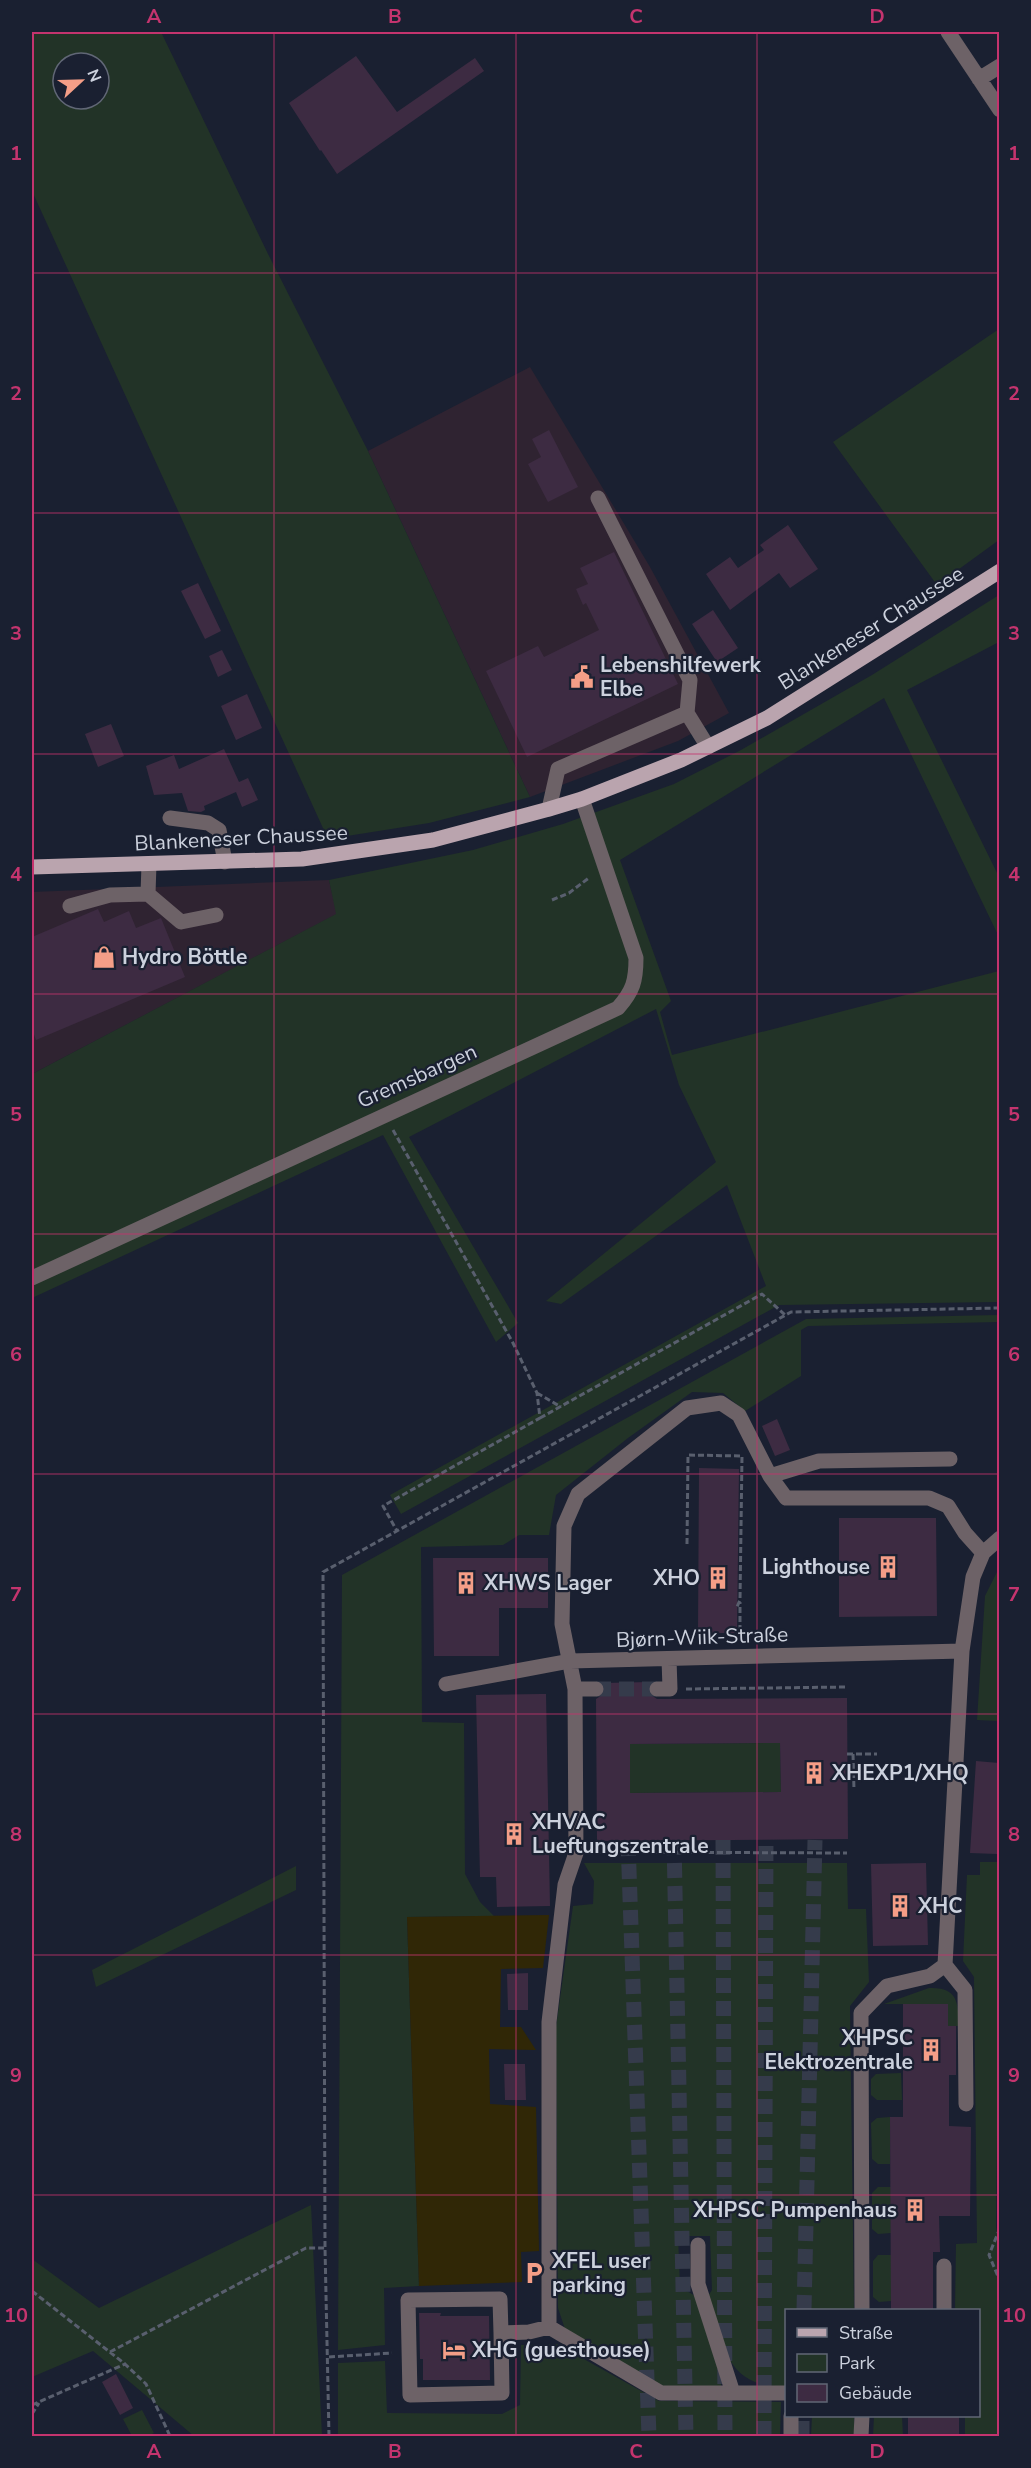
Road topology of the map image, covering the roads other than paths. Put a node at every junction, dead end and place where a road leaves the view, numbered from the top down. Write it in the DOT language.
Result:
graph roads {
  1 [pos="948,32"];
  2 [pos="999,66"];
  3 [pos="979,79"];
  4 [pos="999,110"];
  5 [pos="598,498"];
  6 [pos="999,571"];
  7 [pos="687,713"];
  8 [pos="708,747"];
  9 [pos="582,799"];
  10 [pos="549,809"];
  11 [pos="170,818"];
  12 [pos="225,862"];
  13 [pos="149,864"];
  14 [pos="32,867"];
  15 [pos="148,894"];
  16 [pos="70,906"];
  17 [pos="216,915"];
  18 [pos="32,1278"];
  19 [pos="950,1459"];
  20 [pos="770,1476"];
  21 [pos="999,1538"];
  22 [pos="983,1553"];
  23 [pos="962,1651"];
  24 [pos="669,1659"];
  25 [pos="570,1661"];
  26 [pos="446,1684"];
  27 [pos="575,1689"];
  28 [pos="596,1689"];
  29 [pos="663,1689"];
  30 [pos="945,1965"];
  31 [pos="966,2104"];
  32 [pos="698,2245"];
  33 [pos="944,2266"];
  34 [pos="862,2309"];
  35 [pos="944,2309"];
  36 [pos="549,2327"];
  37 [pos="501,2333"];
  38 [pos="733,2393"];
  39 [pos="785,2393"];
  40 [pos="791,2417"];
  41 [pos="862,2417"];
  42 [pos="791,2436"];
  43 [pos="861,2436"];
  1 -- 3 [label="street"];
  2 -- 3 [label="street"];
  3 -- 4 [label="street"];
  5 -- 7 [label="street"];
  6 -- 8 [label="main road, Blankeneser Chaussee"];
  7 -- 8 [label="street"];
  7 -- 10 [label="street"];
  8 -- 9 [label="main road, Blankeneser Chaussee"];
  9 -- 10 [label="main road, Blankeneser Chaussee"];
  9 -- 18 [label="street, Gremsbargen"];
  10 -- 12 [label="main road, Blankeneser Chaussee"];
  11 -- 12 [label="street"];
  12 -- 13 [label="main road, Blankeneser Chaussee"];
  13 -- 14 [label="main road, Blankeneser Chaussee"];
  13 -- 15 [label="street"];
  15 -- 16 [label="street"];
  15 -- 17 [label="street"];
  19 -- 20 [label="street"];
  20 -- 22 [label="street"];
  20 -- 25 [label="street"];
  21 -- 22 [label="street"];
  22 -- 23 [label="street"];
  23 -- 24 [label="street, Bjørn-Wiik-Straße"];
  23 -- 30 [label="street"];
  24 -- 25 [label="street, Bjørn-Wiik-Straße"];
  24 -- 29 [label="street"];
  25 -- 26 [label="street, Bjørn-Wiik-Straße"];
  25 -- 27 [label="street"];
  27 -- 28 [label="street"];
  27 -- 36 [label="street"];
  30 -- 31 [label="street"];
  30 -- 34 [label="street"];
  32 -- 38 [label="street"];
  33 -- 35 [label="street"];
  36 -- 37 [label="street"];
  36 -- 38 [label="street"];
  37 -- 37 [label="street"];
  38 -- 39 [label="street"];
  40 -- 42 [label="street"];
  41 -- 43 [label="street"];
}
